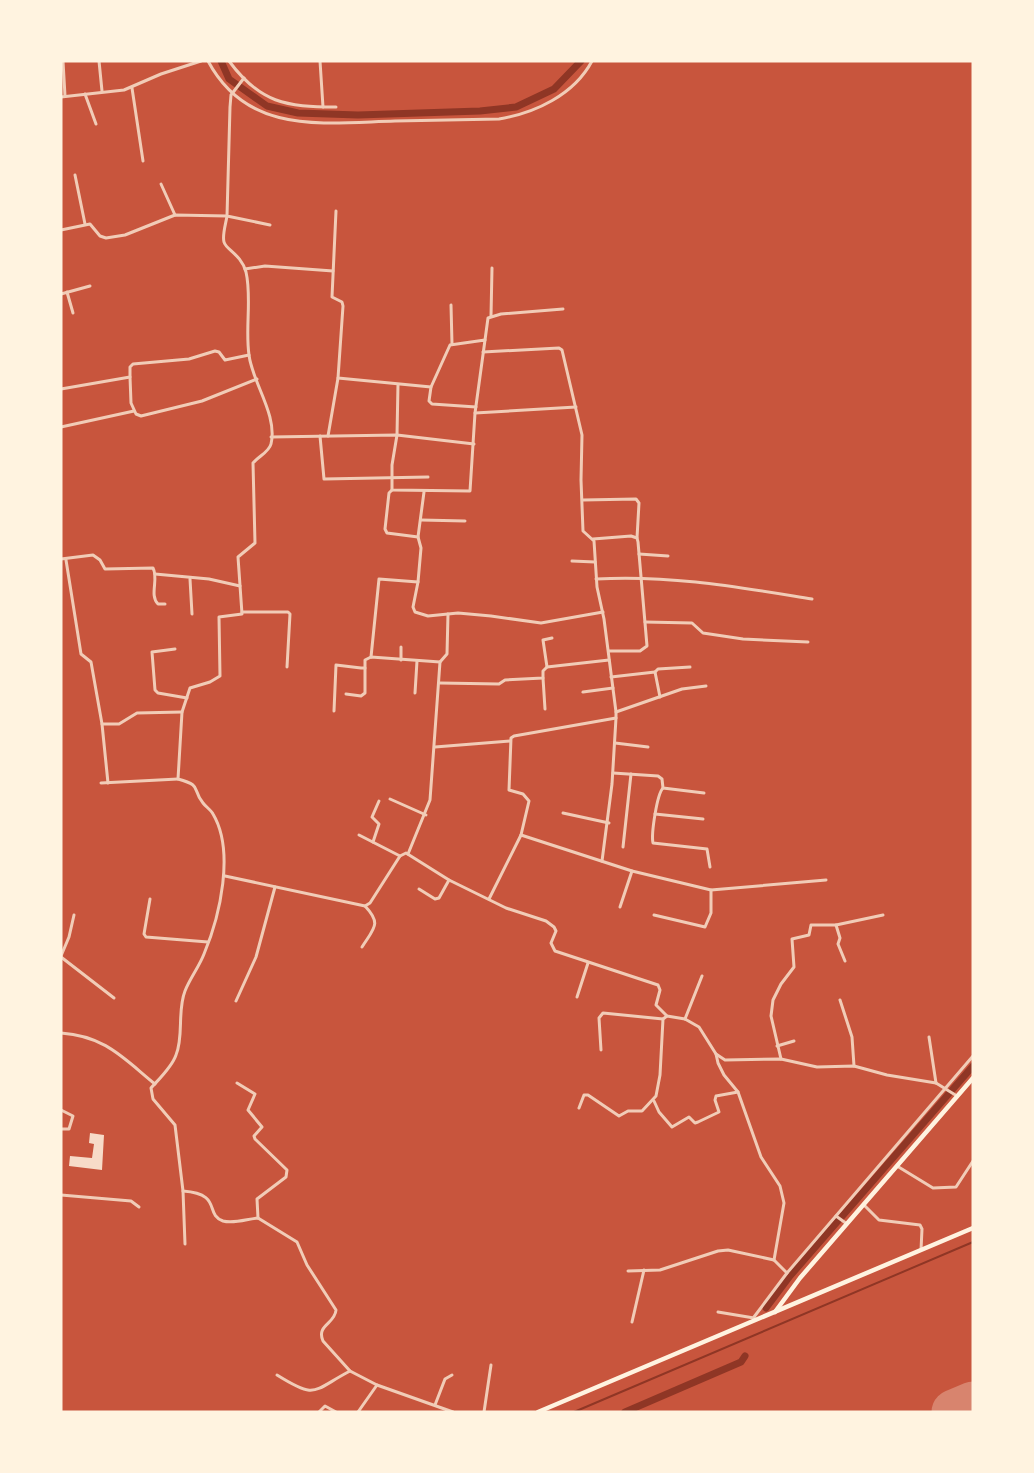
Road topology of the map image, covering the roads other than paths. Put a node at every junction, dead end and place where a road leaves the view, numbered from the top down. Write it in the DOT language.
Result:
graph roads {
  1 [pos="63,61"];
  2 [pos="99,61"];
  3 [pos="201,61"];
  4 [pos="208,61"];
  5 [pos="229,61"];
  6 [pos="320,61"];
  7 [pos="592,61"];
  8 [pos="244,78"];
  9 [pos="132,88"];
  10 [pos="102,92"];
  11 [pos="85,94"];
  12 [pos="231,95"];
  13 [pos="63,97"];
  14 [pos="323,107"];
  15 [pos="336,107"];
  16 [pos="96,124"];
  17 [pos="144,160"];
  18 [pos="74,175"];
  19 [pos="161,184"];
  20 [pos="336,211"];
  21 [pos="175,215"];
  22 [pos="227,216"];
  23 [pos="85,224"];
  24 [pos="270,225"];
  25 [pos="61,230"];
  26 [pos="492,268"];
  27 [pos="245,269"];
  28 [pos="333,271"];
  29 [pos="90,286"];
  30 [pos="67,292"];
  31 [pos="61,294"];
  32 [pos="451,305"];
  33 [pos="563,309"];
  34 [pos="73,313"];
  35 [pos="491,316"];
  36 [pos="484,340"];
  37 [pos="452,344"];
  38 [pos="483,352"];
  39 [pos="249,355"];
  40 [pos="130,377"];
  41 [pos="338,378"];
  42 [pos="257,379"];
  43 [pos="398,384"];
  44 [pos="431,386"];
  45 [pos="61,389"];
  46 [pos="476,407"];
  47 [pos="576,407"];
  48 [pos="134,411"];
  49 [pos="475,413"];
  50 [pos="61,427"];
  51 [pos="397,435"];
  52 [pos="320,436"];
  53 [pos="328,436"];
  54 [pos="271,437"];
  55 [pos="474,444"];
  56 [pos="392,476"];
  57 [pos="428,477"];
  58 [pos="392,490"];
  59 [pos="424,492"];
  60 [pos="583,500"];
  61 [pos="420,520"];
  62 [pos="465,521"];
  63 [pos="418,537"];
  64 [pos="637,538"];
  65 [pos="593,539"];
  66 [pos="638,554"];
  67 [pos="668,556"];
  68 [pos="61,560"];
  69 [pos="66,560"];
  70 [pos="572,562"];
  71 [pos="595,562"];
  72 [pos="155,574"];
  73 [pos="640,577"];
  74 [pos="190,578"];
  75 [pos="596,579"];
  76 [pos="418,582"];
  77 [pos="240,586"];
  78 [pos="812,599"];
  79 [pos="165,604"];
  80 [pos="242,612"];
  81 [pos="603,612"];
  82 [pos="192,614"];
  83 [pos="448,614"];
  84 [pos="645,622"];
  85 [pos="552,638"];
  86 [pos="808,642"];
  87 [pos="401,647"];
  88 [pos="175,650"];
  89 [pos="609,651"];
  90 [pos="371,657"];
  91 [pos="401,660"];
  92 [pos="609,660"];
  93 [pos="416,661"];
  94 [pos="440,662"];
  95 [pos="287,667"];
  96 [pos="547,667"];
  97 [pos="690,667"];
  98 [pos="364,668"];
  99 [pos="655,672"];
  100 [pos="611,677"];
  101 [pos="543,678"];
  102 [pos="440,683"];
  103 [pos="706,686"];
  104 [pos="613,688"];
  105 [pos="415,692"];
  106 [pos="583,692"];
  107 [pos="346,694"];
  108 [pos="660,697"];
  109 [pos="187,698"];
  110 [pos="545,708"];
  111 [pos="334,711"];
  112 [pos="182,712"];
  113 [pos="616,712"];
  114 [pos="616,718"];
  115 [pos="102,724"];
  116 [pos="510,741"];
  117 [pos="615,743"];
  118 [pos="435,747"];
  119 [pos="648,747"];
  120 [pos="613,772"];
  121 [pos="631,774"];
  122 [pos="178,779"];
  123 [pos="101,783"];
  124 [pos="108,783"];
  125 [pos="662,788"];
  126 [pos="704,793"];
  127 [pos="390,799"];
  128 [pos="378,802"];
  129 [pos="563,813"];
  130 [pos="426,814"];
  131 [pos="655,814"];
  132 [pos="703,819"];
  133 [pos="609,823"];
  134 [pos="359,835"];
  135 [pos="520,835"];
  136 [pos="373,842"];
  137 [pos="622,847"];
  138 [pos="408,854"];
  139 [pos="400,856"];
  140 [pos="602,861"];
  141 [pos="710,867"];
  142 [pos="632,871"];
  143 [pos="224,876"];
  144 [pos="449,880"];
  145 [pos="826,880"];
  146 [pos="275,887"];
  147 [pos="419,889"];
  148 [pos="711,890"];
  149 [pos="150,899"];
  150 [pos="489,899"];
  151 [pos="365,906"];
  152 [pos="620,907"];
  153 [pos="74,915"];
  154 [pos="654,915"];
  155 [pos="883,915"];
  156 [pos="836,924"];
  157 [pos="208,942"];
  158 [pos="362,947"];
  159 [pos="61,956"];
  160 [pos="845,961"];
  161 [pos="588,963"];
  162 [pos="702,976"];
  163 [pos="577,997"];
  164 [pos="114,998"];
  165 [pos="840,1000"];
  166 [pos="236,1001"];
  167 [pos="667,1016"];
  168 [pos="684,1018"];
  169 [pos="663,1019"];
  170 [pos="61,1033"];
  171 [pos="929,1037"];
  172 [pos="794,1041"];
  173 [pos="777,1046"];
  174 [pos="601,1050"];
  175 [pos="716,1054"];
  176 [pos="973,1056"];
  177 [pos="781,1059"];
  178 [pos="854,1066"];
  179 [pos="973,1078"];
  180 [pos="155,1084"];
  181 [pos="237,1084"];
  182 [pos="936,1084"];
  183 [pos="946,1088"];
  184 [pos="738,1092"];
  185 [pos="956,1095"];
  186 [pos="654,1101"];
  187 [pos="579,1108"];
  188 [pos="61,1110"];
  189 [pos="61,1129"];
  190 [pos="973,1161"];
  191 [pos="897,1166"];
  192 [pos="183,1191"];
  193 [pos="61,1195"];
  194 [pos="864,1205"];
  195 [pos="139,1207"];
  196 [pos="837,1216"];
  197 [pos="258,1218"];
  198 [pos="846,1223"];
  199 [pos="973,1228"];
  200 [pos="185,1244"];
  201 [pos="920,1252"];
  202 [pos="774,1260"];
  203 [pos="644,1270"];
  204 [pos="628,1271"];
  205 [pos="787,1273"];
  206 [pos="718,1312"];
  207 [pos="774,1313"];
  208 [pos="755,1319"];
  209 [pos="632,1322"];
  210 [pos="491,1365"];
  211 [pos="350,1371"];
  212 [pos="452,1375"];
  213 [pos="277,1376"];
  214 [pos="377,1385"];
  215 [pos="435,1406"];
  216 [pos="319,1412"];
  217 [pos="336,1412"];
  218 [pos="358,1412"];
  219 [pos="453,1412"];
  220 [pos="484,1412"];
  221 [pos="538,1412"];
  1 -- 13 [label="street"];
  2 -- 10 [label="street"];
  3 -- 9 [label="street"];
  4 -- 12 [label="street"];
  5 -- 8 [label="street"];
  6 -- 14 [label="street"];
  7 -- 12 [label="street"];
  8 -- 12 [label="street"];
  8 -- 14 [label="street"];
  9 -- 10 [label="street"];
  9 -- 17 [label="street"];
  10 -- 11 [label="street"];
  11 -- 13 [label="street"];
  11 -- 16 [label="street"];
  12 -- 22 [label="street"];
  14 -- 15 [label="street"];
  18 -- 23 [label="street"];
  19 -- 21 [label="street"];
  20 -- 28 [label="street"];
  21 -- 22 [label="street"];
  21 -- 23 [label="street"];
  22 -- 24 [label="street"];
  22 -- 27 [label="street"];
  23 -- 25 [label="street"];
  26 -- 35 [label="street"];
  27 -- 28 [label="street"];
  27 -- 39 [label="street"];
  28 -- 41 [label="street"];
  29 -- 30 [label="street"];
  30 -- 31 [label="street"];
  30 -- 34 [label="street"];
  32 -- 37 [label="street"];
  33 -- 35 [label="street"];
  35 -- 36 [label="street"];
  36 -- 37 [label="street"];
  36 -- 38 [label="street"];
  37 -- 44 [label="street"];
  38 -- 46 [label="street"];
  38 -- 47 [label="street"];
  39 -- 40 [label="street"];
  39 -- 42 [label="street"];
  40 -- 45 [label="street"];
  40 -- 48 [label="street"];
  41 -- 43 [label="street"];
  41 -- 53 [label="street"];
  42 -- 48 [label="street"];
  42 -- 54 [label="street"];
  43 -- 44 [label="street"];
  43 -- 51 [label="street"];
  44 -- 46 [label="street"];
  46 -- 49 [label="street"];
  47 -- 49 [label="street"];
  47 -- 60 [label="street"];
  48 -- 50 [label="street"];
  49 -- 55 [label="street"];
  51 -- 53 [label="street"];
  51 -- 55 [label="street"];
  51 -- 56 [label="street"];
  52 -- 53 [label="street"];
  52 -- 54 [label="street"];
  52 -- 56 [label="street"];
  54 -- 77 [label="street"];
  55 -- 59 [label="street"];
  56 -- 57 [label="street"];
  56 -- 58 [label="street"];
  58 -- 59 [label="street"];
  58 -- 63 [label="street"];
  59 -- 61 [label="street"];
  60 -- 64 [label="street"];
  60 -- 65 [label="street"];
  61 -- 62 [label="street"];
  61 -- 63 [label="street"];
  63 -- 76 [label="street"];
  64 -- 65 [label="street"];
  64 -- 66 [label="street"];
  65 -- 71 [label="street"];
  66 -- 67 [label="street"];
  66 -- 73 [label="street"];
  68 -- 69 [label="street"];
  69 -- 72 [label="street"];
  69 -- 115 [label="street"];
  70 -- 71 [label="street"];
  71 -- 75 [label="street"];
  72 -- 74 [label="street"];
  72 -- 79 [label="street"];
  73 -- 75 [label="street"];
  73 -- 78 [label="street"];
  73 -- 84 [label="street"];
  74 -- 77 [label="street"];
  74 -- 82 [label="street"];
  75 -- 81 [label="street"];
  76 -- 83 [label="street"];
  76 -- 90 [label="street"];
  77 -- 80 [label="street"];
  80 -- 95 [label="street"];
  80 -- 109 [label="street"];
  81 -- 83 [label="street"];
  81 -- 89 [label="street"];
  83 -- 94 [label="street"];
  84 -- 86 [label="street"];
  84 -- 89 [label="street"];
  85 -- 96 [label="street"];
  87 -- 91 [label="street"];
  88 -- 109 [label="street"];
  89 -- 92 [label="street"];
  90 -- 91 [label="street"];
  90 -- 98 [label="street"];
  91 -- 93 [label="street"];
  92 -- 96 [label="street"];
  92 -- 100 [label="street"];
  93 -- 94 [label="street"];
  93 -- 105 [label="street"];
  94 -- 102 [label="street"];
  96 -- 101 [label="street"];
  97 -- 99 [label="street"];
  98 -- 107 [label="street"];
  98 -- 111 [label="street"];
  99 -- 100 [label="street"];
  99 -- 108 [label="street"];
  100 -- 104 [label="street"];
  101 -- 102 [label="street"];
  101 -- 110 [label="street"];
  102 -- 118 [label="street"];
  103 -- 108 [label="street"];
  104 -- 106 [label="street"];
  104 -- 113 [label="street"];
  108 -- 113 [label="street"];
  109 -- 112 [label="street"];
  112 -- 115 [label="street"];
  112 -- 122 [label="street"];
  113 -- 114 [label="street"];
  114 -- 116 [label="street"];
  114 -- 117 [label="street"];
  115 -- 124 [label="street"];
  116 -- 118 [label="street"];
  116 -- 135 [label="street"];
  117 -- 119 [label="street"];
  117 -- 120 [label="street"];
  118 -- 130 [label="street"];
  120 -- 121 [label="street"];
  120 -- 133 [label="street"];
  121 -- 125 [label="street"];
  121 -- 137 [label="street"];
  122 -- 124 [label="street"];
  122 -- 143 [label="street"];
  123 -- 124 [label="street"];
  125 -- 126 [label="street"];
  125 -- 131 [label="street"];
  127 -- 130 [label="street"];
  128 -- 136 [label="street"];
  129 -- 133 [label="street"];
  130 -- 138 [label="street"];
  131 -- 132 [label="street"];
  131 -- 141 [label="street"];
  133 -- 140 [label="street"];
  134 -- 136 [label="street"];
  135 -- 140 [label="street"];
  135 -- 150 [label="street"];
  136 -- 139 [label="street"];
  138 -- 139 [label="street"];
  138 -- 144 [label="street"];
  139 -- 151 [label="street"];
  140 -- 142 [label="street"];
  142 -- 148 [label="street"];
  142 -- 152 [label="street"];
  143 -- 146 [label="street"];
  143 -- 157 [label="street"];
  144 -- 147 [label="street"];
  144 -- 150 [label="street"];
  145 -- 148 [label="street"];
  146 -- 151 [label="street"];
  146 -- 166 [label="street"];
  148 -- 154 [label="street"];
  149 -- 157 [label="street"];
  150 -- 161 [label="street"];
  151 -- 158 [label="street"];
  153 -- 159 [label="street"];
  155 -- 156 [label="street"];
  156 -- 160 [label="street"];
  156 -- 173 [label="street"];
  157 -- 180 [label="street"];
  159 -- 164 [label="street"];
  161 -- 163 [label="street"];
  161 -- 167 [label="street"];
  162 -- 168 [label="street"];
  165 -- 178 [label="street"];
  167 -- 168 [label="street"];
  167 -- 169 [label="street"];
  168 -- 175 [label="street"];
  169 -- 174 [label="street"];
  169 -- 186 [label="street"];
  170 -- 180 [label="street"];
  171 -- 182 [label="street"];
  172 -- 173 [label="street"];
  173 -- 177 [label="street"];
  175 -- 177 [label="street"];
  175 -- 184 [label="street"];
  176 -- 183 [label="street"];
  177 -- 178 [label="street"];
  178 -- 182 [label="street"];
  179 -- 185 [label="main road"];
  180 -- 192 [label="street"];
  181 -- 197 [label="street"];
  182 -- 183 [label="street"];
  183 -- 185 [label="street"];
  183 -- 196 [label="street"];
  184 -- 186 [label="street"];
  184 -- 202 [label="street"];
  185 -- 191 [label="main road"];
  186 -- 187 [label="street"];
  188 -- 189 [label="street"];
  190 -- 191 [label="street"];
  191 -- 194 [label="main road"];
  192 -- 197 [label="street"];
  192 -- 200 [label="street"];
  193 -- 195 [label="street"];
  194 -- 198 [label="main road"];
  194 -- 201 [label="street"];
  196 -- 198 [label="street"];
  196 -- 205 [label="street"];
  197 -- 211 [label="street"];
  198 -- 207 [label="main road"];
  199 -- 201 [label="main road"];
  201 -- 207 [label="main road"];
  202 -- 203 [label="street"];
  202 -- 205 [label="street"];
  203 -- 204 [label="street"];
  203 -- 209 [label="street"];
  205 -- 208 [label="street"];
  206 -- 208 [label="street"];
  207 -- 208 [label="main road"];
  208 -- 221 [label="main road"];
  210 -- 220 [label="street"];
  211 -- 213 [label="street"];
  211 -- 214 [label="street"];
  212 -- 215 [label="street"];
  214 -- 215 [label="street"];
  214 -- 218 [label="street"];
  215 -- 219 [label="street"];
  216 -- 217 [label="street"];
}
